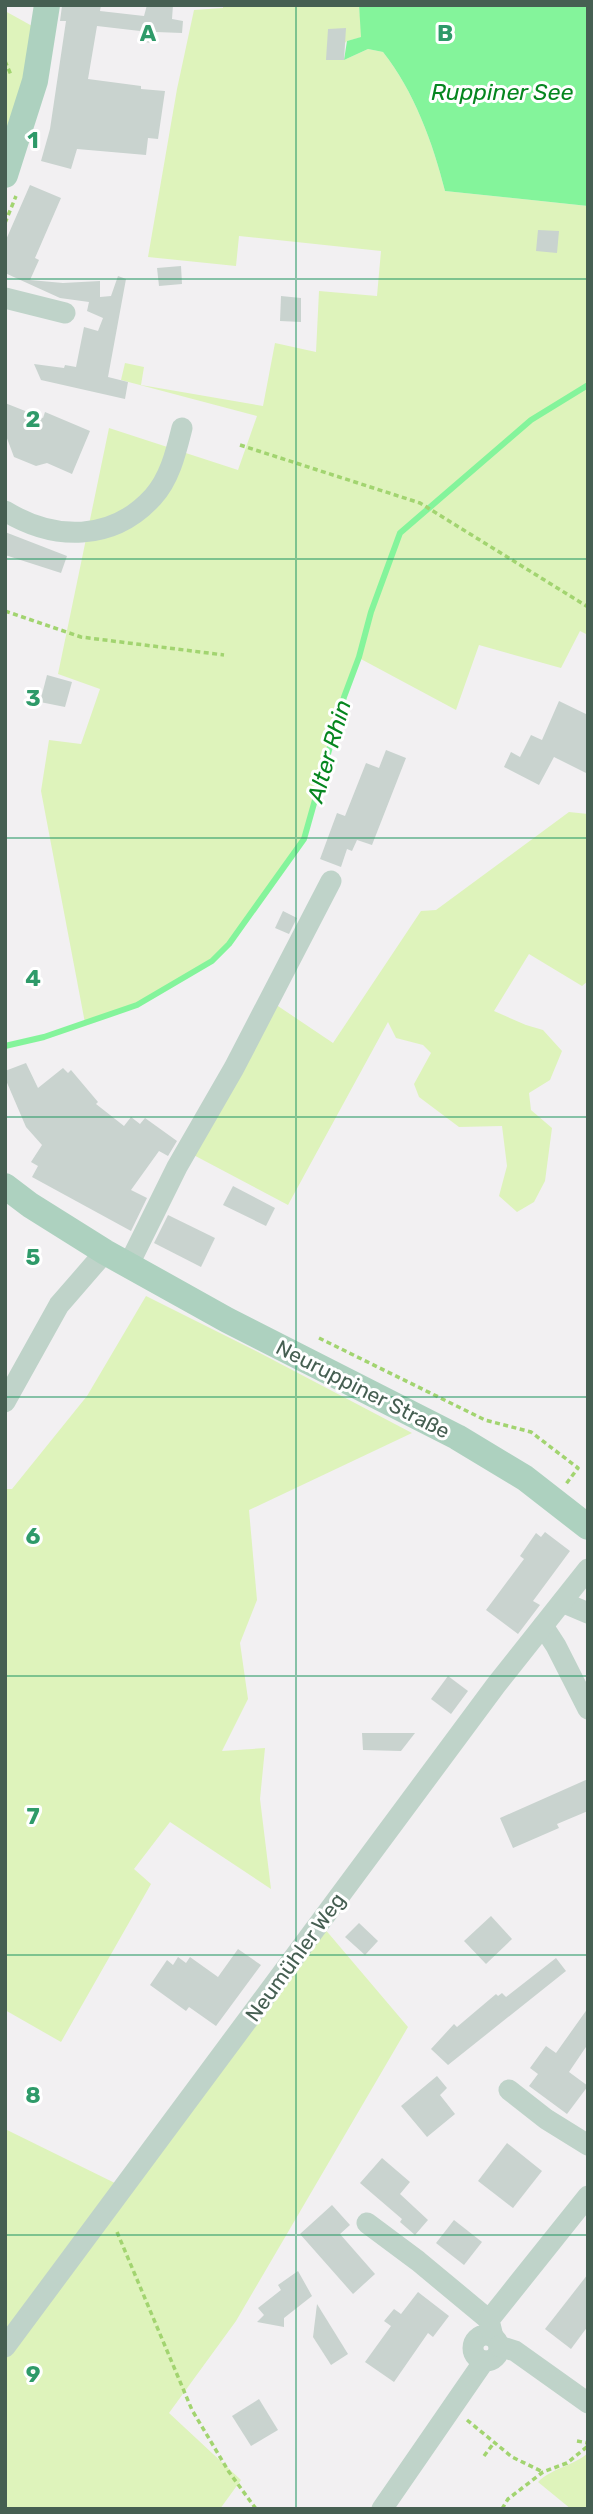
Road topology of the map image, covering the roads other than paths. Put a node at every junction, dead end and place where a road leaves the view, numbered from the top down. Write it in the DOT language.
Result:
graph roads {
  1 [pos="47,5"];
  2 [pos="5,175"];
  3 [pos="5,298"];
  4 [pos="65,313"];
  5 [pos="182,428"];
  6 [pos="5,511"];
  7 [pos="331,881"];
  8 [pos="5,1186"];
  9 [pos="104,1252"];
  10 [pos="129,1264"];
  11 [pos="5,1402"];
  12 [pos="588,1527"];
  13 [pos="588,1569"];
  14 [pos="562,1602"];
  15 [pos="588,1613"];
  16 [pos="543,1626"];
  17 [pos="588,1709"];
  18 [pos="509,2090"];
  19 [pos="588,2145"];
  20 [pos="588,2196"];
  21 [pos="367,2223"];
  22 [pos="493,2334"];
  23 [pos="5,2347"];
  24 [pos="588,2403"];
  25 [pos="382,2509"];
  1 -- 2 [label="main road"];
  3 -- 4 [label="street"];
  5 -- 6 [label="street"];
  7 -- 10 [label="street"];
  8 -- 9 [label="main road, Neuruppiner Straße"];
  9 -- 10 [label="main road, Neuruppiner Straße"];
  9 -- 11 [label="street"];
  10 -- 12 [label="main road, Neuruppiner Straße"];
  13 -- 14 [label="street, Neumühler Weg"];
  14 -- 15 [label="street"];
  14 -- 16 [label="street, Neumühler Weg"];
  16 -- 17 [label="street"];
  16 -- 23 [label="street, Neumühler Weg"];
  18 -- 19 [label="street"];
  20 -- 22 [label="street"];
  21 -- 22 [label="street"];
  22 -- 24 [label="street"];
  22 -- 25 [label="street"];
}
